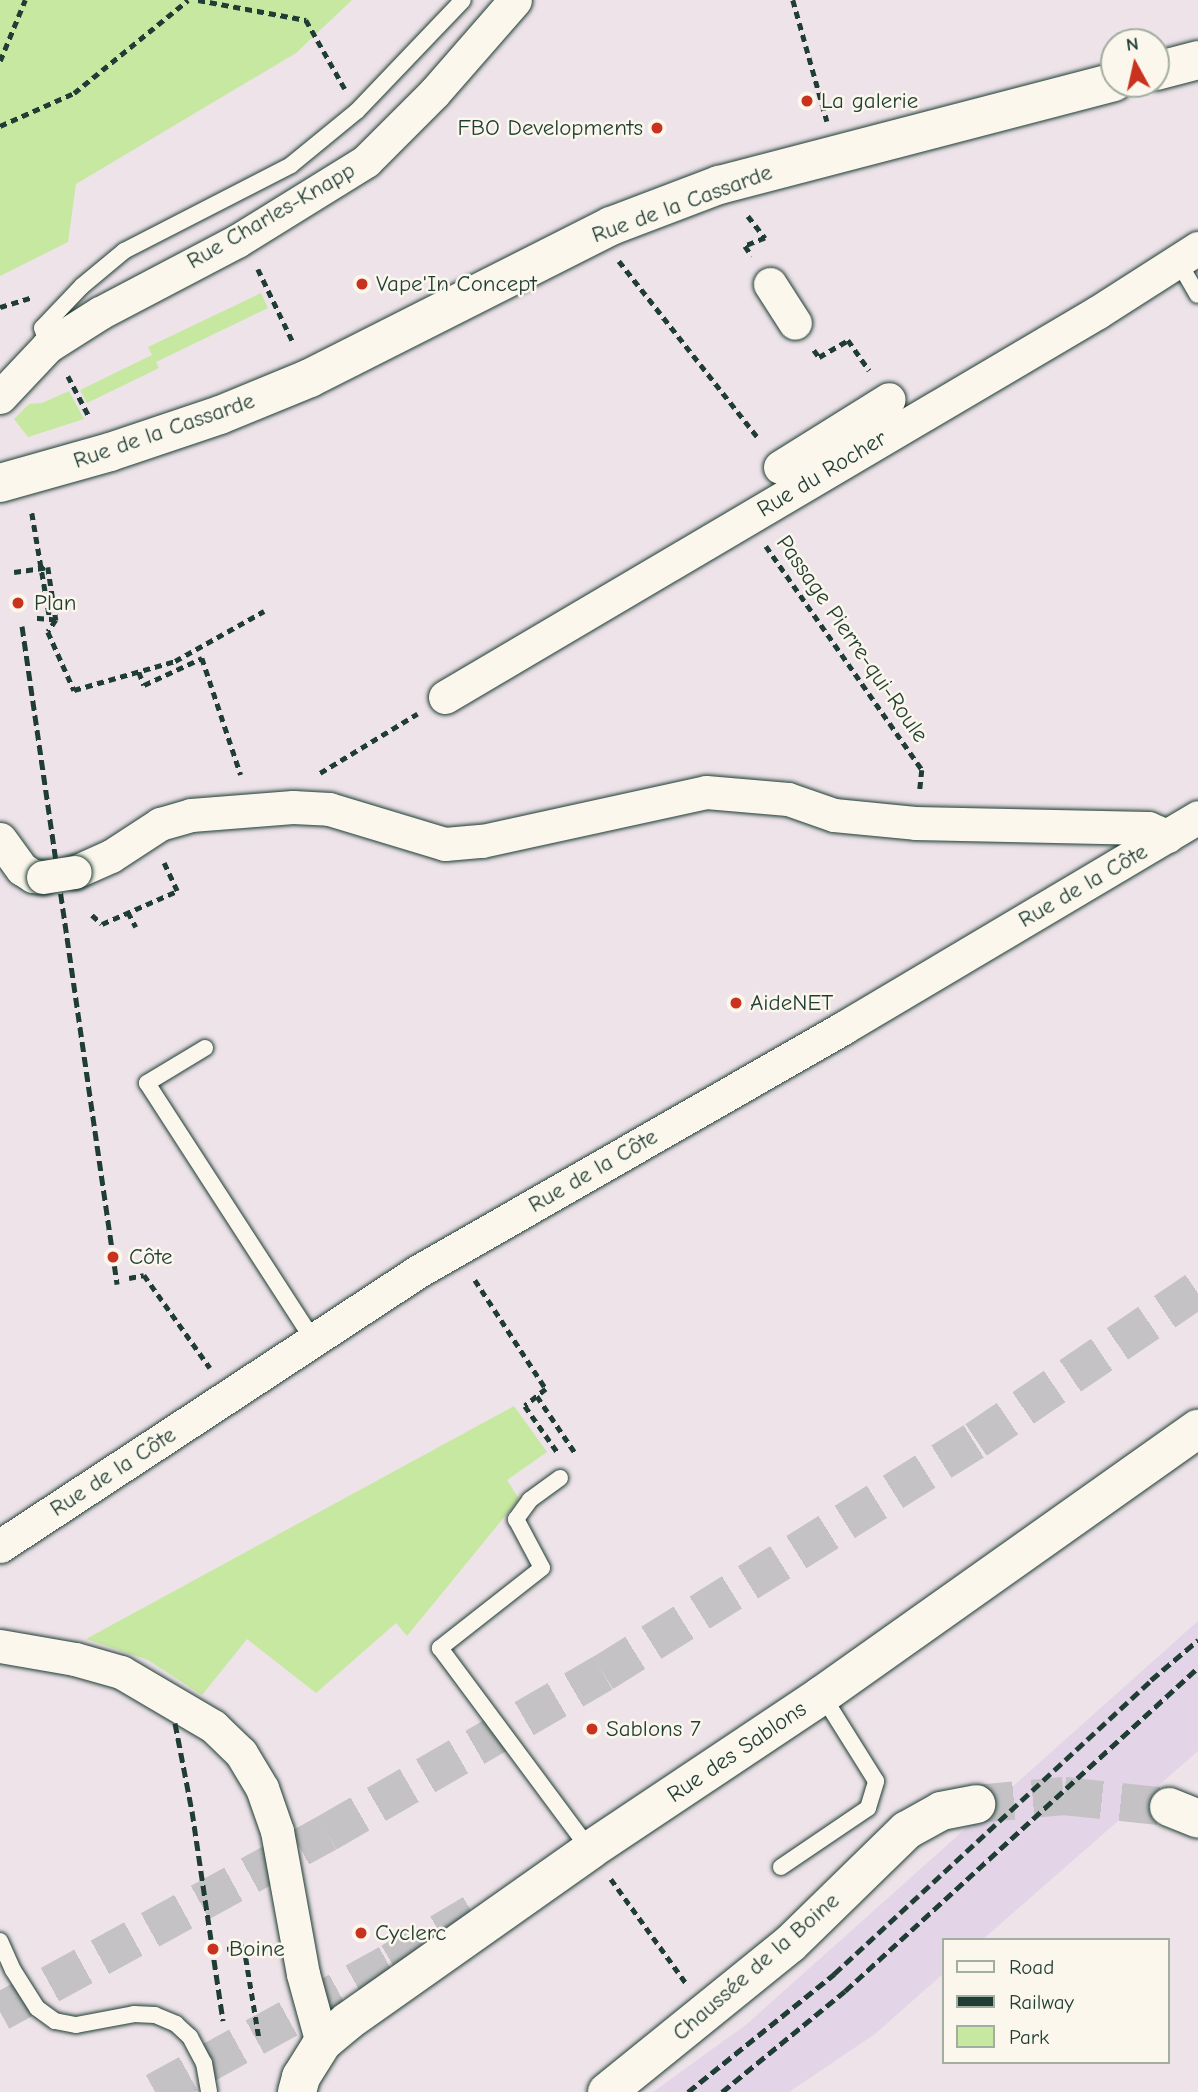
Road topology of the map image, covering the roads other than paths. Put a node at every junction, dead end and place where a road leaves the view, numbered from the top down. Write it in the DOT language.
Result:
graph roads {
  1 [pos="463,0"];
  2 [pos="515,0"];
  3 [pos="1198,60"];
  4 [pos="1170,67"];
  5 [pos="1100,86"];
  6 [pos="1188,255"];
  7 [pos="770,284"];
  8 [pos="1198,295"];
  9 [pos="795,323"];
  10 [pos="48,346"];
  11 [pos="0,397"];
  12 [pos="889,399"];
  13 [pos="780,467"];
  14 [pos="22,486"];
  15 [pos="445,697"];
  16 [pos="1198,817"];
  17 [pos="1167,836"];
  18 [pos="0,839"];
  19 [pos="205,1048"];
  20 [pos="313,1339"];
  21 [pos="1198,1429"];
  22 [pos="560,1478"];
  23 [pos="0,1546"];
  24 [pos="0,1646"];
  25 [pos="822,1695"];
  26 [pos="976,1804"];
  27 [pos="598,1861"];
  28 [pos="781,1867"];
  29 [pos="0,1941"];
  30 [pos="322,2043"];
  31 [pos="209,2092"];
  32 [pos="297,2092"];
  33 [pos="607,2092"];
  1 -- 10 [label="lane"];
  2 -- 10 [label="street, Rue Charles-Knapp"];
  3 -- 4 [label="main road"];
  5 -- 14 [label="main road, Rue de la Cassarde"];
  6 -- 8 [label="lane"];
  6 -- 15 [label="street, Rue du Rocher"];
  7 -- 9 [label="street"];
  10 -- 11 [label="street, Rue Charles-Knapp"];
  12 -- 13 [label="street, Rue du Rocher"];
  16 -- 17 [label="street, Rue de la Côte"];
  17 -- 18 [label="street"];
  17 -- 20 [label="street, Rue de la Côte"];
  19 -- 20 [label="lane"];
  20 -- 23 [label="street, Rue de la Côte"];
  21 -- 25 [label="main road, Rue des Sablons"];
  22 -- 27 [label="lane"];
  24 -- 30 [label="street"];
  25 -- 27 [label="main road, Rue des Sablons"];
  25 -- 28 [label="lane"];
  26 -- 33 [label="main road, Chaussée de la Boine"];
  27 -- 30 [label="main road, Rue des Sablons"];
  29 -- 31 [label="lane"];
  30 -- 32 [label="main road, Rue des Sablons"];
}
